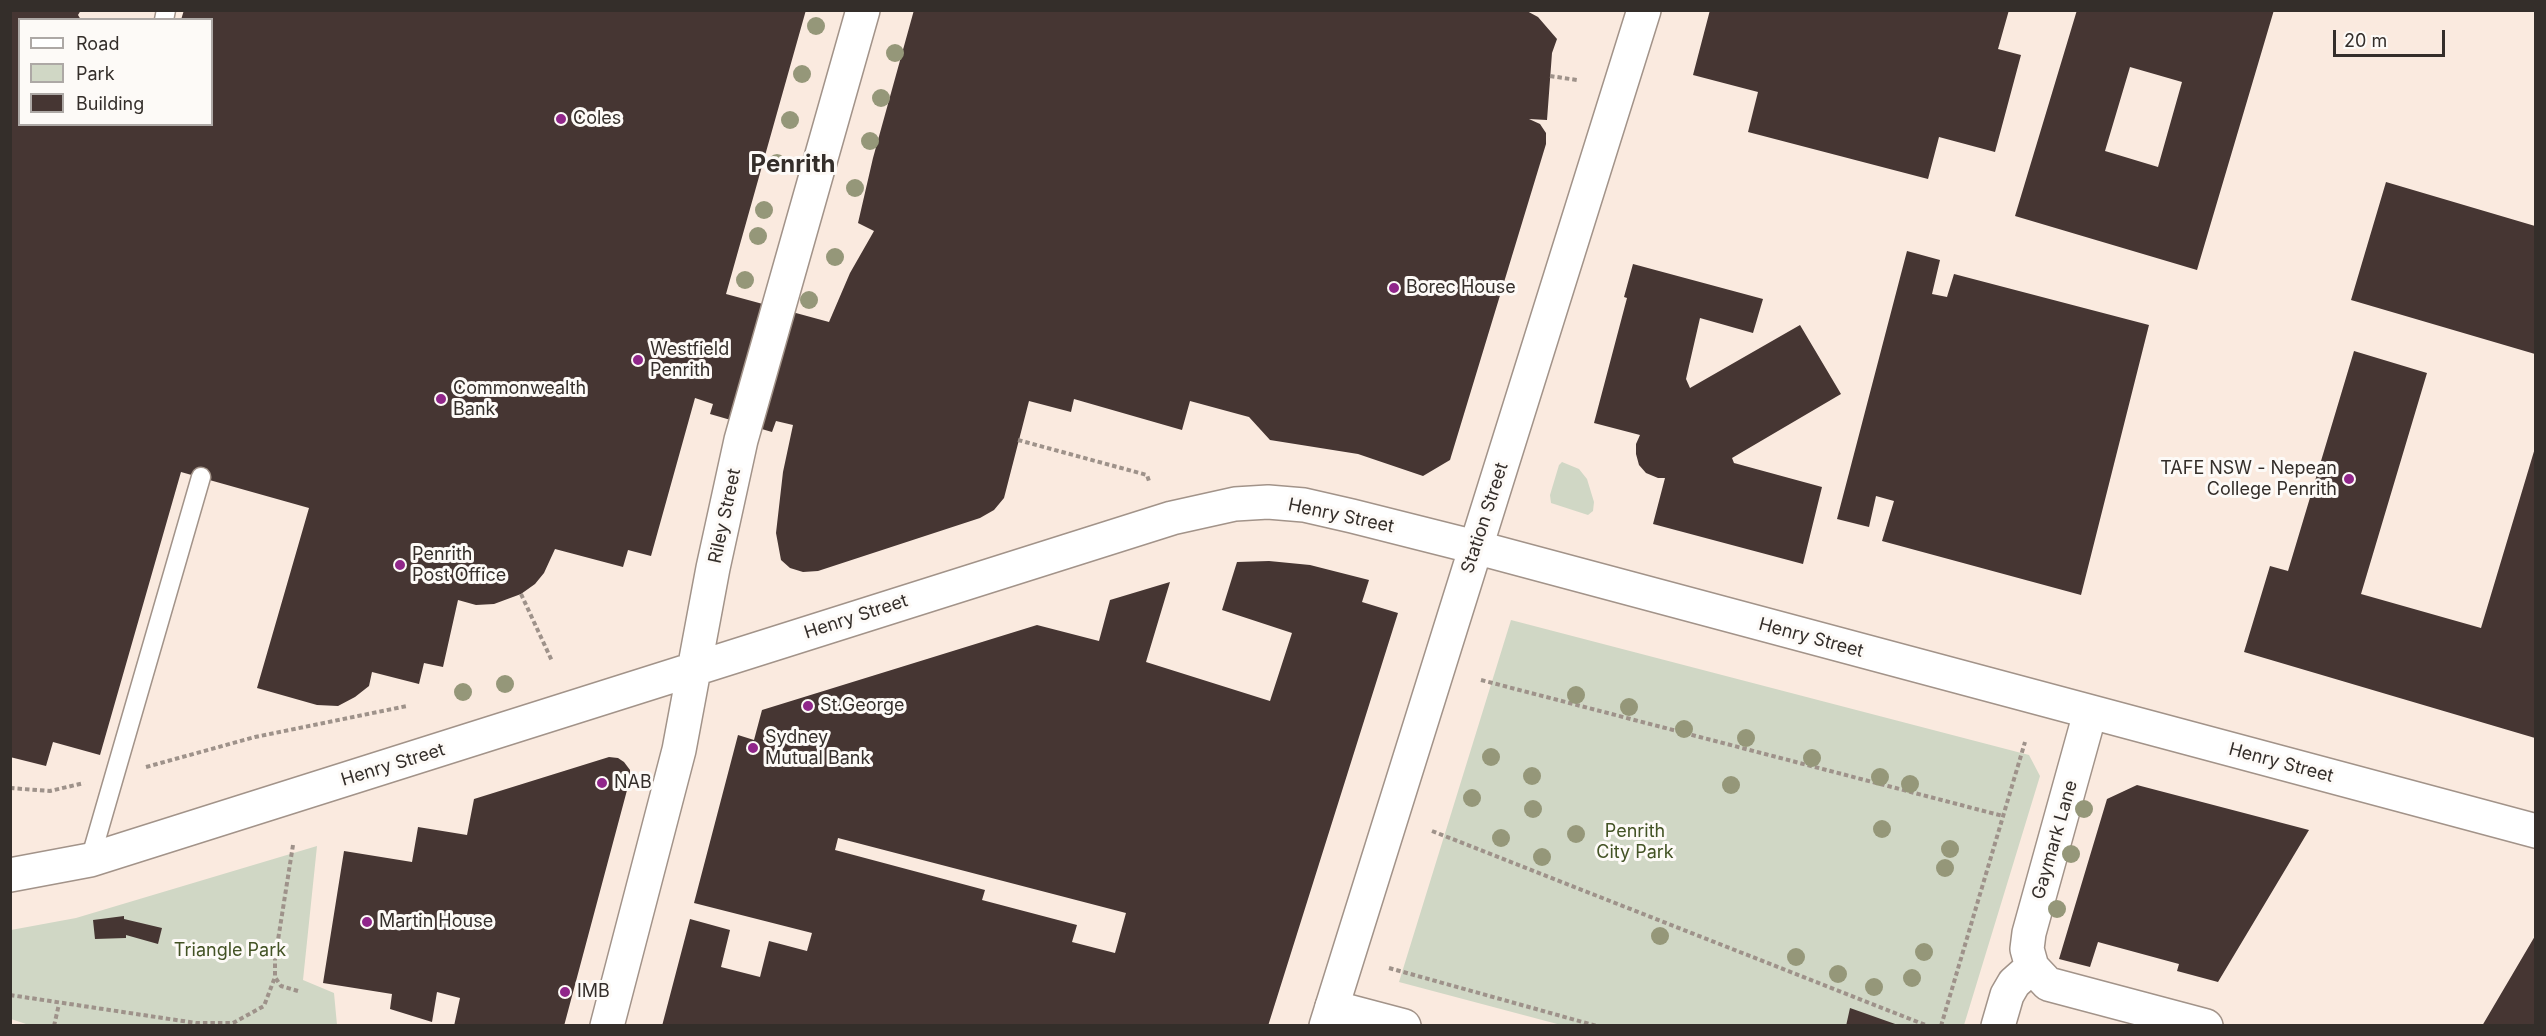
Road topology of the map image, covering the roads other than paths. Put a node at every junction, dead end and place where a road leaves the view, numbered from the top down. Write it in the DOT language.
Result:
graph roads {
  1 [pos="862,10"];
  2 [pos="1644,10"];
  3 [pos="201,477"];
  4 [pos="1475,548"];
  5 [pos="694,668"];
  6 [pos="2090,713"];
  7 [pos="2535,831"];
  8 [pos="90,860"];
  9 [pos="10,875"];
  10 [pos="2032,968"];
  11 [pos="1329,1016"];
  12 [pos="607,1026"];
  13 [pos="1404,1026"];
  14 [pos="1998,1026"];
  15 [pos="2206,1026"];
  1 -- 5 [label="street, Riley Street"];
  2 -- 4 [label="street, Station Street"];
  3 -- 8 [label="lane"];
  4 -- 5 [label="street, Henry Street"];
  4 -- 6 [label="street, Henry Street"];
  4 -- 11 [label="street, Station Street"];
  5 -- 8 [label="street, Henry Street"];
  5 -- 12 [label="street, Riley Street"];
  6 -- 7 [label="street, Henry Street"];
  6 -- 10 [label="street, Gaymark Lane"];
  8 -- 9 [label="street, Henry Street"];
  10 -- 14 [label="street"];
  10 -- 15 [label="street"];
  11 -- 13 [label="street"];
}
